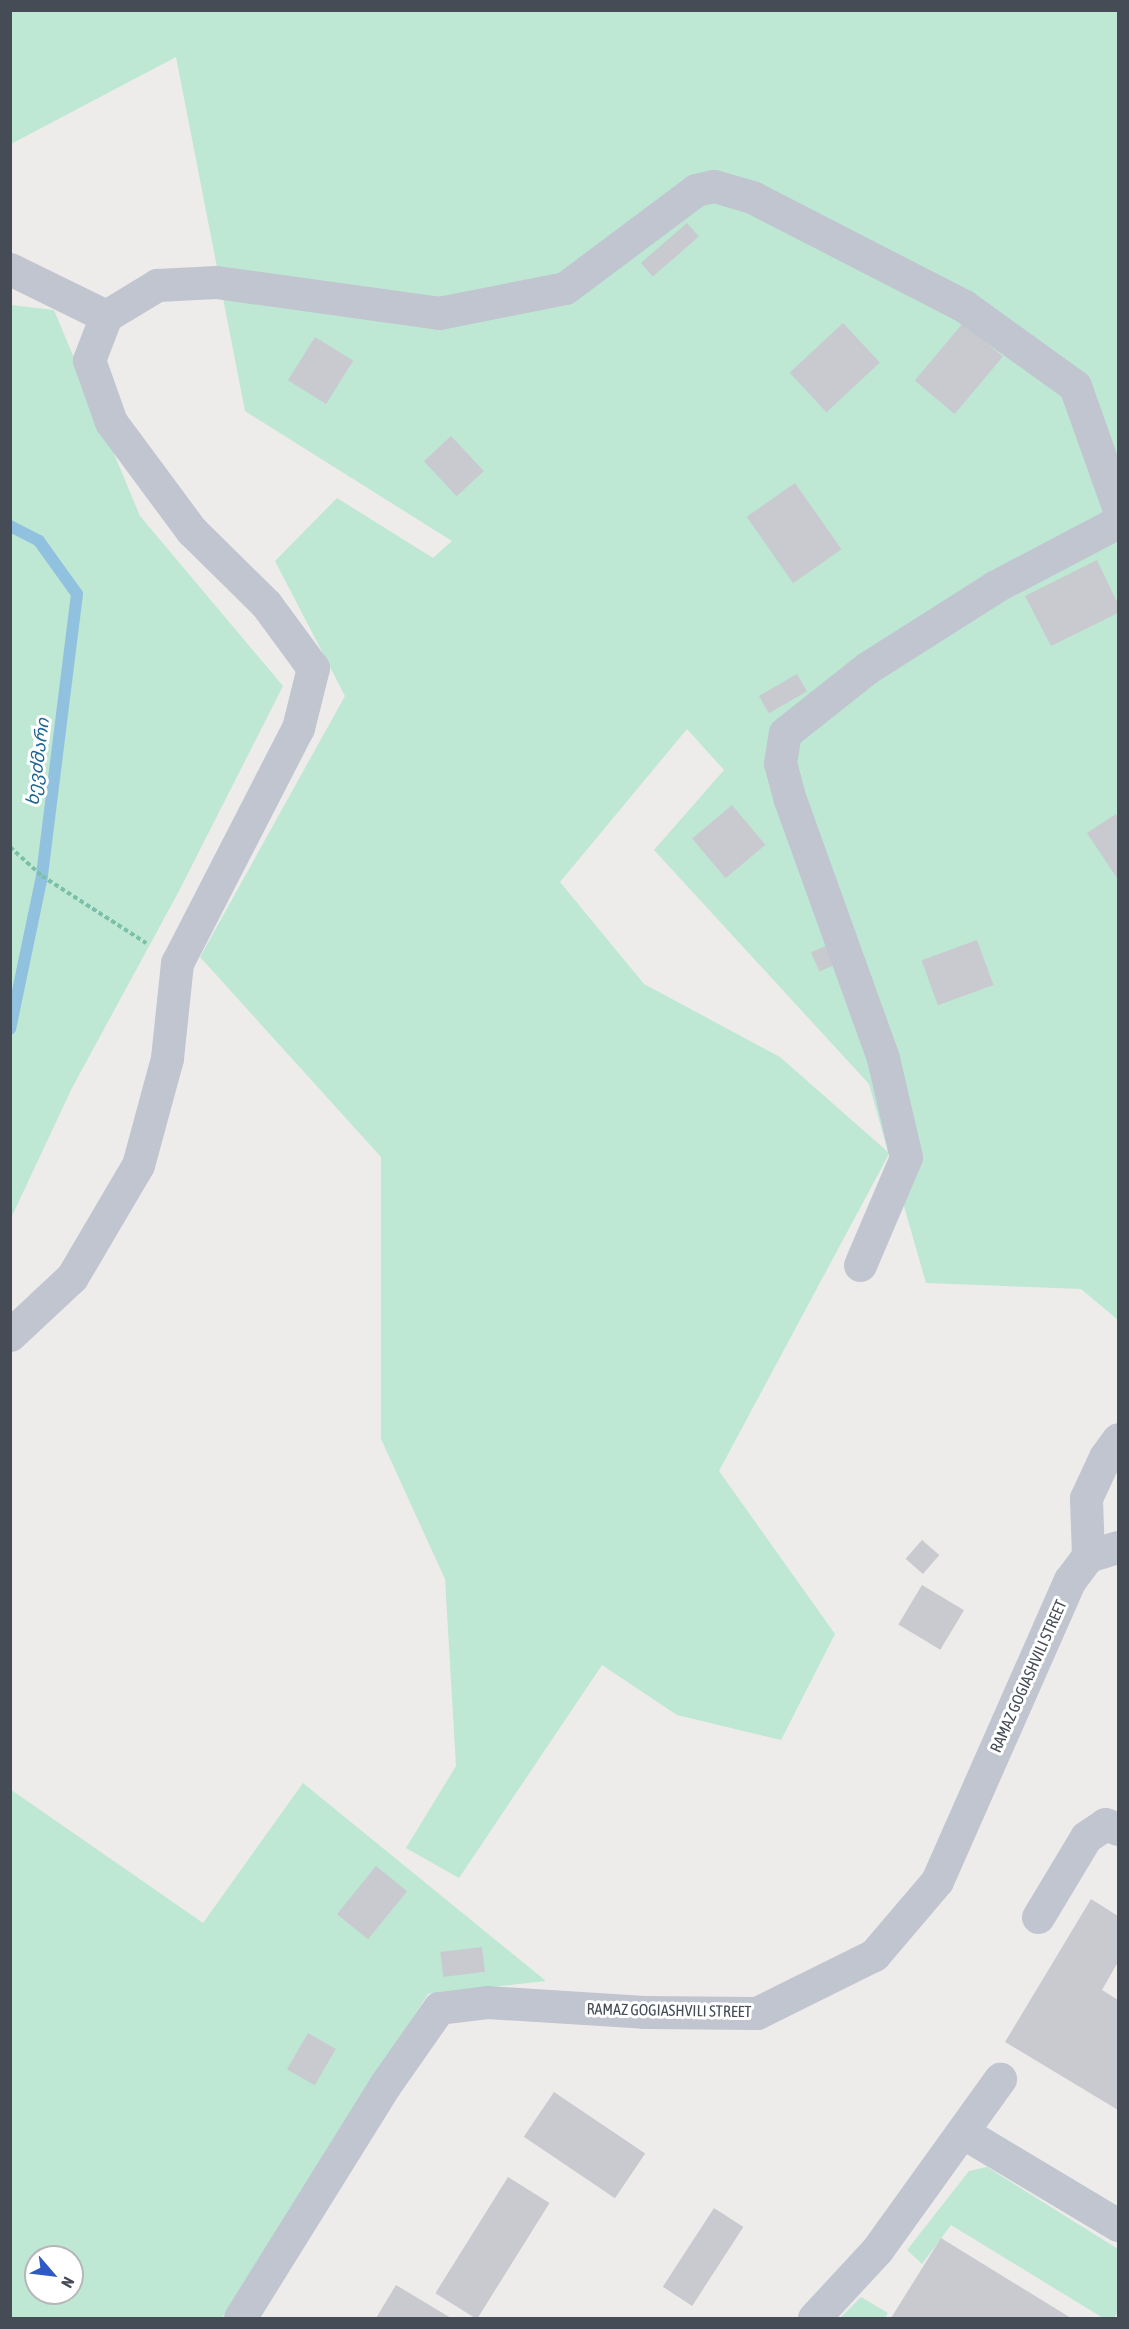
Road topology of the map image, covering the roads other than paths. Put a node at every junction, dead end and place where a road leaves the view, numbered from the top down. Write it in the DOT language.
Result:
graph roads {
  1 [pos="10,269"];
  2 [pos="106,316"];
  3 [pos="1119,507"];
  4 [pos="1119,522"];
  5 [pos="860,1265"];
  6 [pos="10,1335"];
  7 [pos="1119,1439"];
  8 [pos="1103,1552"];
  9 [pos="1119,1829"];
  10 [pos="1038,1917"];
  11 [pos="1000,2079"];
  12 [pos="964,2133"];
  13 [pos="1119,2224"];
  14 [pos="240,2319"];
  15 [pos="814,2319"];
  1 -- 2 [label="street"];
  2 -- 3 [label="street"];
  2 -- 6 [label="street"];
  4 -- 5 [label="street"];
  7 -- 8 [label="street"];
  8 -- 14 [label="street, RAMAZ GOGIASHVILI STREET"];
  9 -- 10 [label="street"];
  11 -- 12 [label="street"];
  12 -- 13 [label="street"];
  12 -- 15 [label="street"];
}
